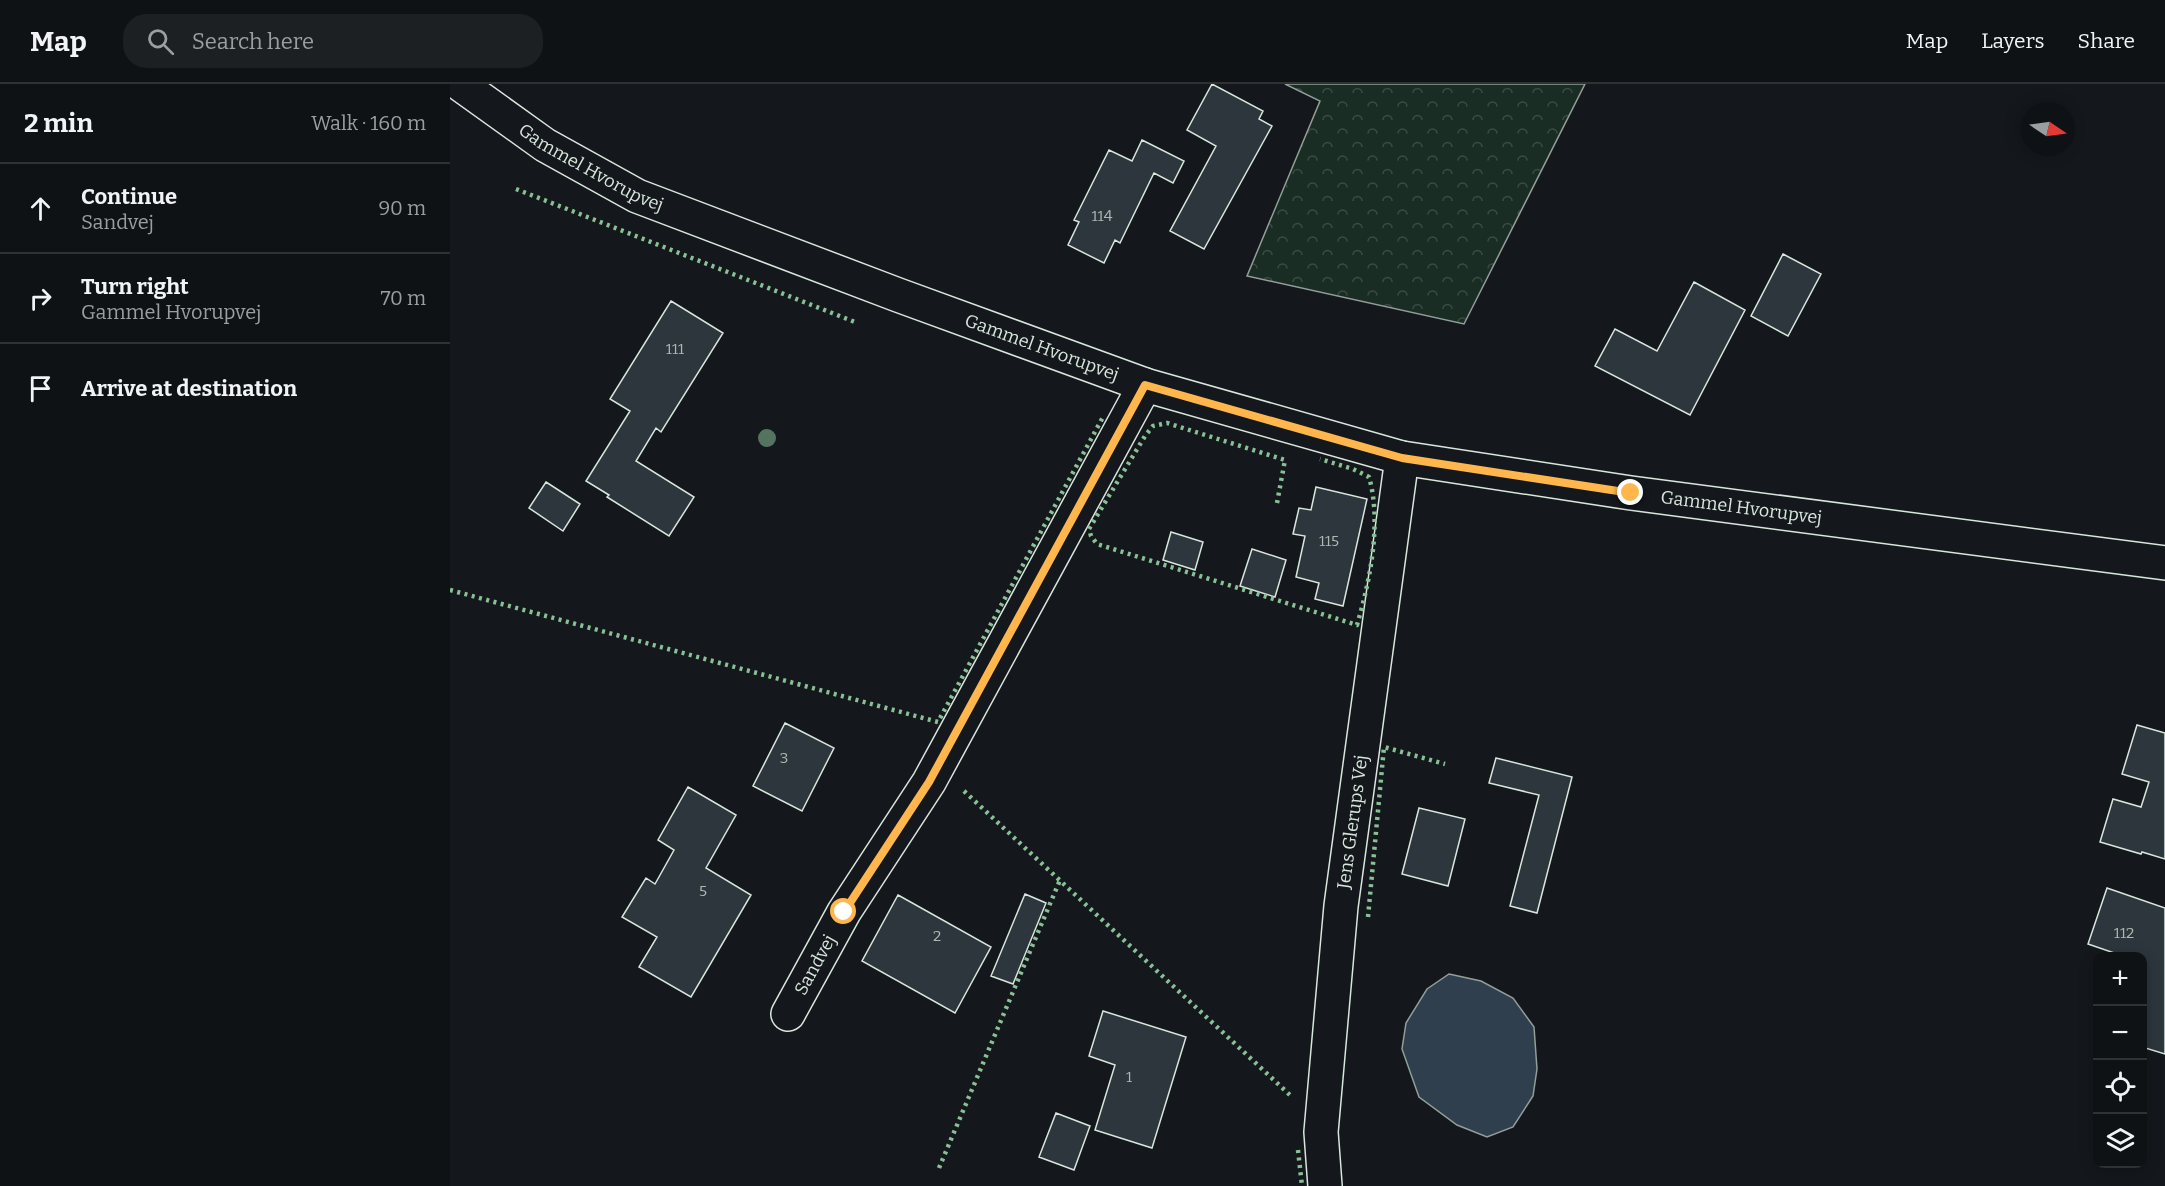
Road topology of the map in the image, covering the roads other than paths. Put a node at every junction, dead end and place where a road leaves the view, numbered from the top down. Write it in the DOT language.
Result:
graph roads {
  1 [pos="459,84"];
  2 [pos="1145,385"];
  3 [pos="1402,458"];
  4 [pos="2165,564"];
  5 [pos="788,1014"];
  6 [pos="1325,1186"];
  1 -- 2 [label="street, Gammel Hvorupvej"];
  2 -- 3 [label="street, Gammel Hvorupvej"];
  2 -- 5 [label="street, Sandvej"];
  3 -- 4 [label="street, Gammel Hvorupvej"];
  3 -- 6 [label="street, Jens Glerups Vej"];
}
